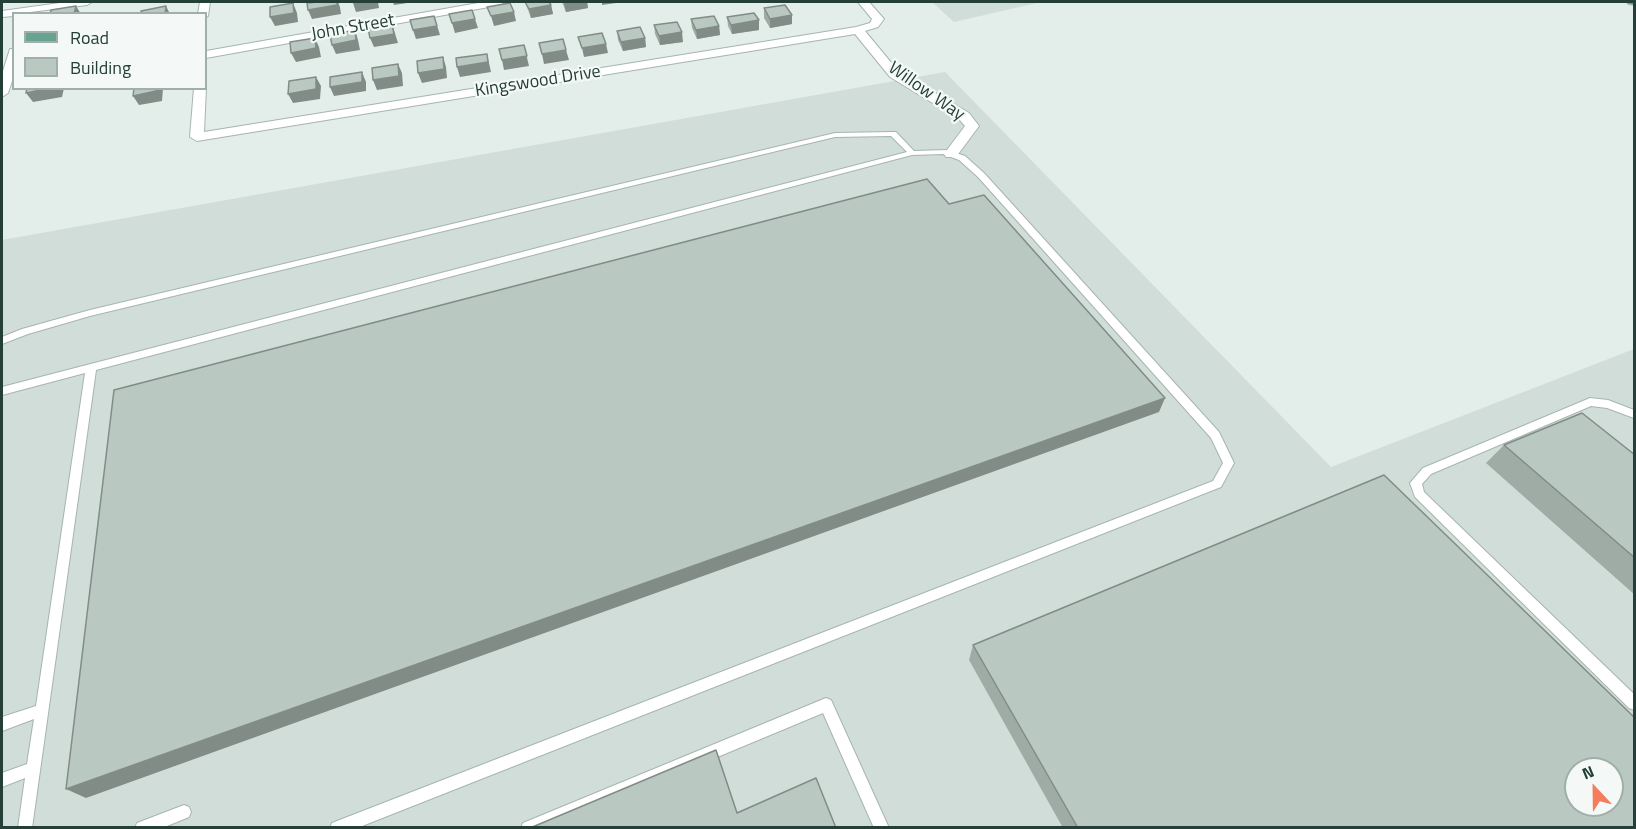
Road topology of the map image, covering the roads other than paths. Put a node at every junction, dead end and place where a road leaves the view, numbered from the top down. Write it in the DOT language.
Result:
graph roads {
  1 [pos="87,2"];
  2 [pos="500,2"];
  3 [pos="863,2"];
  4 [pos="25,12"];
  5 [pos="858,30"];
  6 [pos="207,55"];
  7 [pos="12,59"];
  8 [pos="200,90"];
  9 [pos="2,93"];
  10 [pos="912,153"];
  11 [pos="951,154"];
  12 [pos="2,341"];
  13 [pos="91,368"];
  14 [pos="2,391"];
  15 [pos="1635,414"];
  16 [pos="1635,703"];
  17 [pos="42,710"];
  18 [pos="2,724"];
  19 [pos="34,768"];
  20 [pos="2,780"];
  21 [pos="184,812"];
  22 [pos="25,828"];
  23 [pos="142,828"];
  24 [pos="337,828"];
  25 [pos="528,828"];
  26 [pos="882,828"];
  1 -- 4 [label="street"];
  2 -- 6 [label="street, John Street"];
  3 -- 5 [label="street, Kingswood Drive"];
  5 -- 8 [label="street, Kingswood Drive"];
  5 -- 11 [label="street, Willow Way"];
  7 -- 9 [label="street"];
  10 -- 11 [label="lane"];
  10 -- 12 [label="lane"];
  10 -- 13 [label="lane"];
  11 -- 24 [label="lane"];
  13 -- 14 [label="lane"];
  13 -- 17 [label="lane"];
  15 -- 16 [label="lane"];
  17 -- 18 [label="lane"];
  17 -- 19 [label="lane"];
  19 -- 20 [label="lane"];
  19 -- 22 [label="lane"];
  21 -- 23 [label="lane"];
  25 -- 26 [label="lane"];
}
